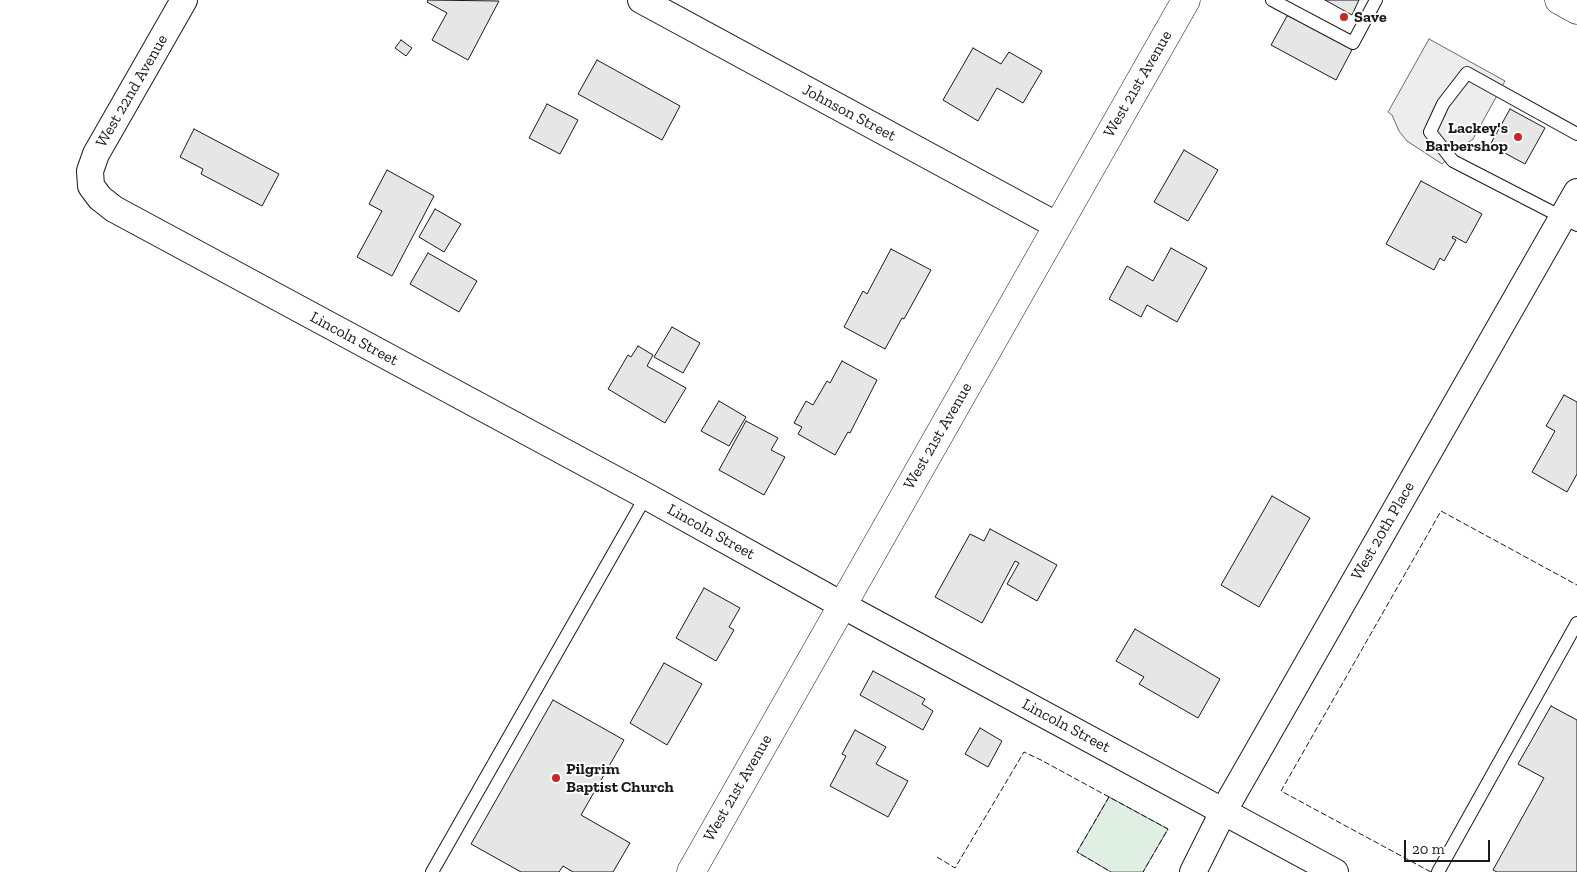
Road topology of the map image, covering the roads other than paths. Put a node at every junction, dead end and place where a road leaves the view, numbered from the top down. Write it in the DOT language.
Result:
graph roads {
  1 [pos="184,0"];
  2 [pos="641,0"];
  3 [pos="1186,0"];
  4 [pos="1272,0"];
  5 [pos="1376,0"];
  6 [pos="1577,134"];
  7 [pos="91,186"];
  8 [pos="1577,192"];
  9 [pos="1570,221"];
  10 [pos="1058,226"];
  11 [pos="646,496"];
  12 [pos="842,605"];
  13 [pos="1577,624"];
  14 [pos="1223,812"];
  15 [pos="432,872"];
  16 [pos="691,872"];
  17 [pos="1193,872"];
  18 [pos="1335,872"];
  19 [pos="1438,872"];
  1 -- 7 [label="street, West 22nd Avenue"];
  2 -- 10 [label="street, Johnson Street"];
  3 -- 10 [label="street, West 21st Avenue"];
  4 -- 5 [label="lane"];
  6 -- 9 [label="lane"];
  7 -- 11 [label="street, Lincoln Street"];
  8 -- 9 [label="street, West 20th Place"];
  9 -- 14 [label="street, West 20th Place"];
  10 -- 12 [label="street, West 21st Avenue"];
  11 -- 12 [label="street, Lincoln Street"];
  11 -- 15 [label="lane"];
  12 -- 14 [label="street, Lincoln Street"];
  12 -- 16 [label="street, West 21st Avenue"];
  13 -- 19 [label="lane"];
  14 -- 17 [label="street, West 20th Place"];
  14 -- 18 [label="street, Lincoln Street"];
}
